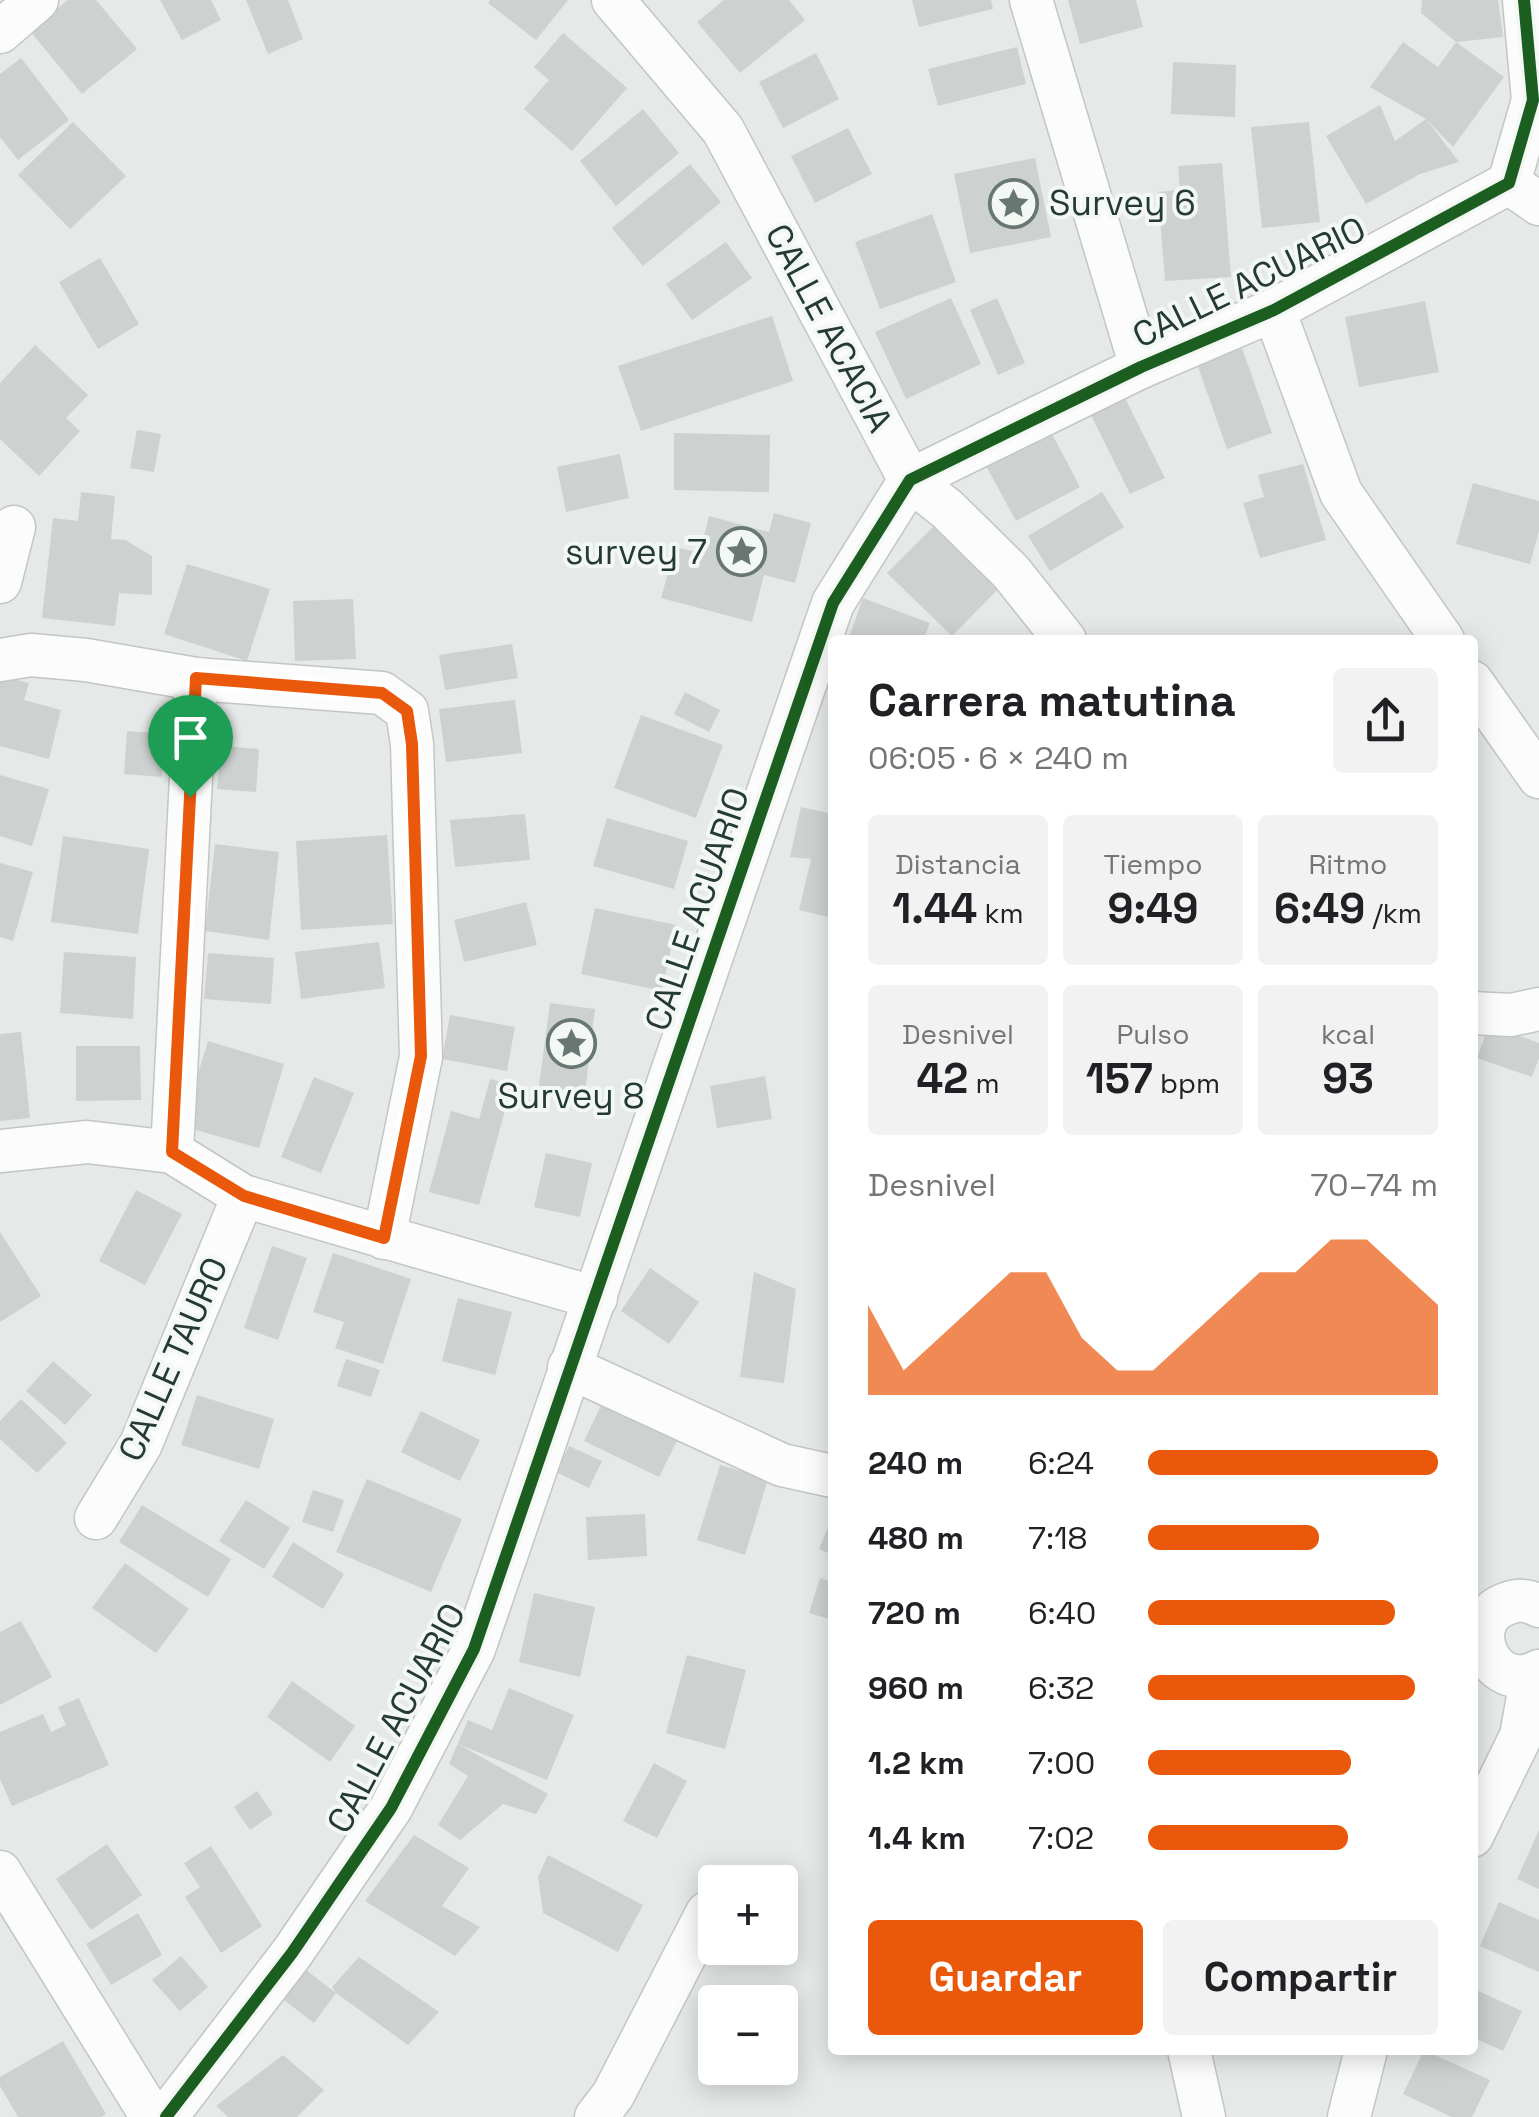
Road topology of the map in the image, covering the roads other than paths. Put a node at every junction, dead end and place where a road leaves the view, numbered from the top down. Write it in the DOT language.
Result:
graph roads {
  1 [pos="37,0"];
  2 [pos="613,0"];
  3 [pos="1031,0"];
  4 [pos="1524,0"];
  5 [pos="0,32"];
  6 [pos="1524,194"];
  7 [pos="1274,310"];
  8 [pos="1141,367"];
  9 [pos="910,480"];
  10 [pos="14,527"];
  11 [pos="0,582"];
  12 [pos="1061,635"];
  13 [pos="1440,635"];
  14 [pos="0,660"];
  15 [pos="196,678"];
  16 [pos="1478,690"];
  17 [pos="1539,776"];
  18 [pos="1539,1009"];
  19 [pos="1478,1013"];
  20 [pos="0,1150"];
  21 [pos="172,1152"];
  22 [pos="244,1196"];
  23 [pos="384,1238"];
  24 [pos="596,1298"];
  25 [pos="570,1367"];
  26 [pos="828,1475"];
  27 [pos="96,1518"];
  28 [pos="1539,1606"];
  29 [pos="1536,1673"];
  30 [pos="1478,1824"];
  31 [pos="0,1872"];
  32 [pos="698,1930"];
  33 [pos="1190,2055"];
  34 [pos="1365,2055"];
  35 [pos="152,2117"];
  36 [pos="166,2117"];
  37 [pos="596,2117"];
  38 [pos="1204,2117"];
  39 [pos="1349,2117"];
  1 -- 5 [label="street"];
  2 -- 9 [label="street, CALLE ACACIA"];
  3 -- 8 [label="street"];
  4 -- 6 [label="street, CALLE ACUARIO"];
  6 -- 7 [label="street, CALLE ACUARIO"];
  7 -- 8 [label="street, CALLE ACUARIO"];
  7 -- 13 [label="street"];
  8 -- 9 [label="street, CALLE ACUARIO"];
  9 -- 12 [label="street, CALLE ACACIA"];
  9 -- 24 [label="street, CALLE ACUARIO"];
  10 -- 11 [label="street"];
  14 -- 15 [label="street"];
  15 -- 21 [label="street"];
  15 -- 23 [label="street"];
  16 -- 17 [label="street"];
  18 -- 19 [label="street"];
  20 -- 21 [label="street"];
  21 -- 22 [label="street"];
  22 -- 23 [label="street"];
  22 -- 27 [label="street, CALLE TAURO"];
  23 -- 24 [label="street"];
  24 -- 25 [label="street, CALLE ACUARIO"];
  25 -- 26 [label="street"];
  25 -- 36 [label="street, CALLE ACUARIO"];
  28 -- 29 [label="street"];
  29 -- 30 [label="street"];
  31 -- 35 [label="street"];
  32 -- 37 [label="street"];
  33 -- 38 [label="street"];
  34 -- 39 [label="street"];
}
